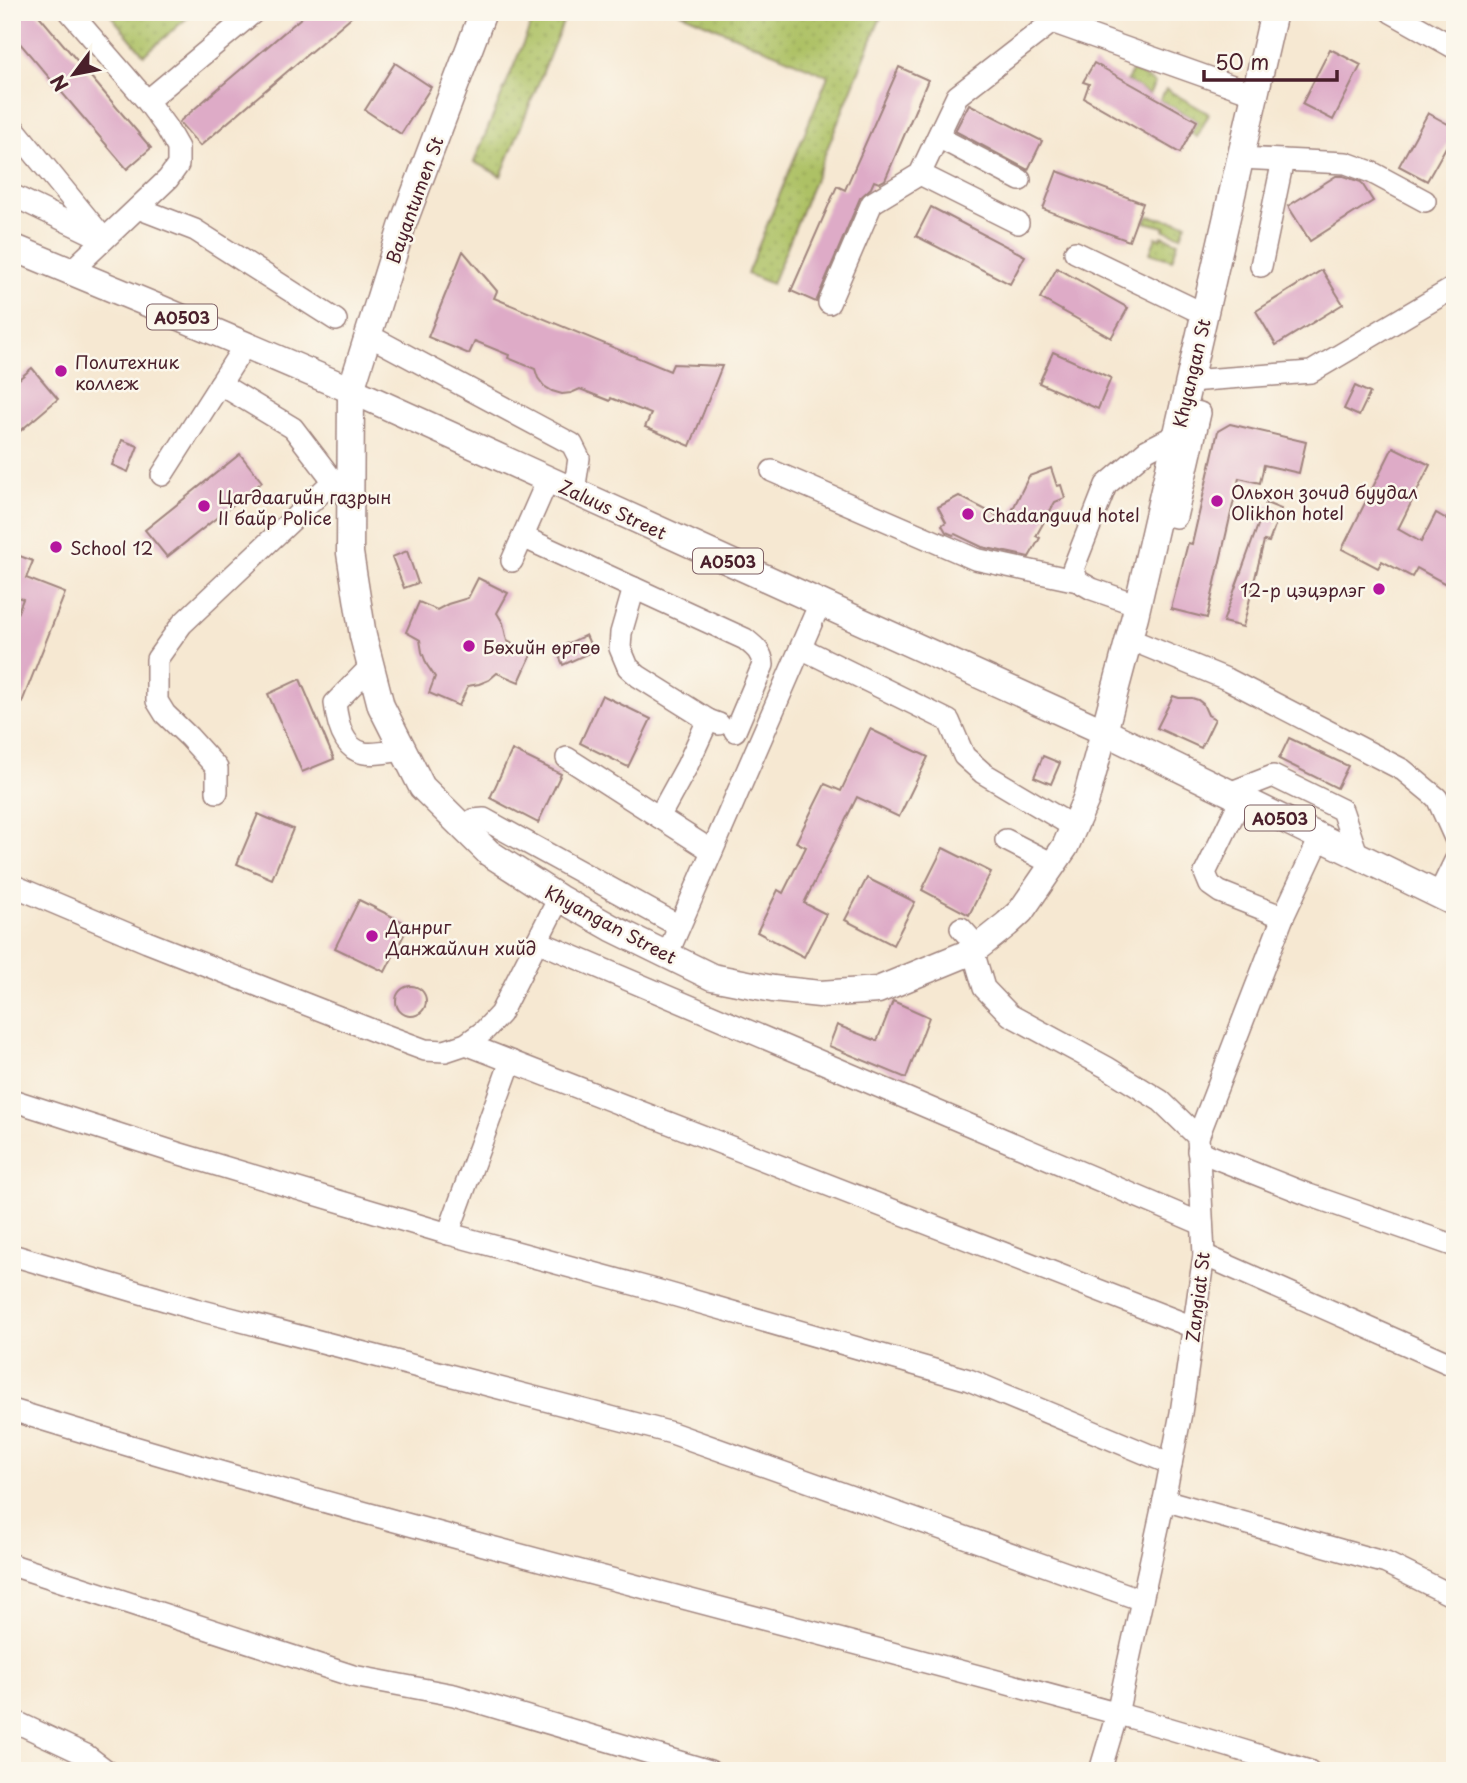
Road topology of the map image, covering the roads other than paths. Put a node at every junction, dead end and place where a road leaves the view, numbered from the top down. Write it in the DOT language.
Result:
graph roads {
  1 [pos="70,12"];
  2 [pos="254,12"];
  3 [pos="1274,12"];
  4 [pos="1391,12"];
  5 [pos="478,15"];
  6 [pos="1055,17"];
  7 [pos="1455,48"];
  8 [pos="1255,94"];
  9 [pos="147,101"];
  10 [pos="12,126"];
  11 [pos="938,137"];
  12 [pos="1240,158"];
  13 [pos="1283,160"];
  14 [pos="920,174"];
  15 [pos="1020,180"];
  16 [pos="12,195"];
  17 [pos="1425,201"];
  18 [pos="138,208"];
  19 [pos="1018,223"];
  20 [pos="104,239"];
  21 [pos="12,247"];
  22 [pos="1075,252"];
  23 [pos="1261,266"];
  24 [pos="70,272"];
  25 [pos="1455,287"];
  26 [pos="1420,291"];
  27 [pos="829,303"];
  28 [pos="1204,314"];
  29 [pos="336,320"];
  30 [pos="368,335"];
  31 [pos="245,345"];
  32 [pos="1345,345"];
  33 [pos="1313,356"];
  34 [pos="1189,381"];
  35 [pos="220,384"];
  36 [pos="351,390"];
  37 [pos="1182,408"];
  38 [pos="1177,435"];
  39 [pos="772,471"];
  40 [pos="162,475"];
  41 [pos="548,480"];
  42 [pos="343,481"];
  43 [pos="574,492"];
  44 [pos="1158,513"];
  45 [pos="523,537"];
  46 [pos="512,561"];
  47 [pos="1078,582"];
  48 [pos="634,588"];
  49 [pos="820,603"];
  50 [pos="1138,605"];
  51 [pos="1129,639"];
  52 [pos="801,648"];
  53 [pos="370,666"];
  54 [pos="708,720"];
  55 [pos="735,731"];
  56 [pos="1105,732"];
  57 [pos="759,743"];
  58 [pos="403,750"];
  59 [pos="567,758"];
  60 [pos="217,792"];
  61 [pos="1235,796"];
  62 [pos="659,817"];
  63 [pos="461,826"];
  64 [pos="1073,827"];
  65 [pos="1320,838"];
  66 [pos="1455,838"];
  67 [pos="1006,841"];
  68 [pos="712,851"];
  69 [pos="1357,854"];
  70 [pos="1455,861"];
  71 [pos="1054,864"];
  72 [pos="12,885"];
  73 [pos="559,898"];
  74 [pos="1447,899"];
  75 [pos="1283,917"];
  76 [pos="679,926"];
  77 [pos="537,941"];
  78 [pos="971,942"];
  79 [pos="667,955"];
  80 [pos="466,1044"];
  81 [pos="511,1061"];
  82 [pos="12,1100"];
  83 [pos="1199,1137"];
  84 [pos="1202,1224"];
  85 [pos="448,1234"];
  86 [pos="1455,1246"];
  87 [pos="12,1255"];
  88 [pos="1204,1255"];
  89 [pos="1193,1327"];
  90 [pos="1455,1366"];
  91 [pos="12,1410"];
  92 [pos="1171,1464"];
  93 [pos="1164,1500"];
  94 [pos="12,1565"];
  95 [pos="1455,1597"];
  96 [pos="1142,1600"];
  97 [pos="1117,1713"];
  98 [pos="12,1720"];
  99 [pos="107,1771"];
  100 [pos="710,1771"];
  101 [pos="1100,1771"];
  102 [pos="1310,1771"];
  1 -- 9 [label="street"];
  2 -- 9 [label="street"];
  3 -- 8 [label="main road, Khyangan St"];
  4 -- 7 [label="street"];
  5 -- 30 [label="main road, Bayantumen St"];
  6 -- 8 [label="street"];
  6 -- 11 [label="street"];
  8 -- 12 [label="main road, Khyangan St"];
  9 -- 18 [label="street"];
  10 -- 20 [label="street"];
  11 -- 14 [label="street"];
  11 -- 15 [label="street"];
  12 -- 13 [label="street"];
  12 -- 28 [label="main road, Khyangan St"];
  13 -- 17 [label="street"];
  13 -- 23 [label="street"];
  14 -- 19 [label="street"];
  14 -- 27 [label="street"];
  16 -- 20 [label="street"];
  18 -- 20 [label="street"];
  18 -- 29 [label="street"];
  20 -- 24 [label="street"];
  21 -- 24 [label="main road, A0503"];
  22 -- 28 [label="street"];
  24 -- 31 [label="main road, A0503"];
  25 -- 32 [label="street"];
  26 -- 32 [label="street"];
  28 -- 34 [label="main road, Khyangan St"];
  30 -- 36 [label="main road, Bayantumen St"];
  30 -- 43 [label="street"];
  31 -- 35 [label="street"];
  31 -- 36 [label="main road, A0503"];
  32 -- 33 [label="street"];
  32 -- 34 [label="street"];
  34 -- 37 [label="main road, Khyangan St"];
  35 -- 40 [label="street"];
  35 -- 42 [label="street"];
  36 -- 41 [label="main road, Zaluus Street / A0503"];
  36 -- 42 [label="main road, Khyangan Street"];
  37 -- 38 [label="main road, Khyangan St"];
  37 -- 44 [label="street"];
  38 -- 44 [label="main road, Khyangan St"];
  38 -- 47 [label="street"];
  39 -- 47 [label="street"];
  41 -- 43 [label="main road, Zaluus Street / A0503"];
  41 -- 45 [label="street"];
  42 -- 53 [label="main road, Khyangan Street"];
  42 -- 60 [label="street"];
  43 -- 49 [label="main road, Zaluus Street / A0503"];
  44 -- 50 [label="main road, Khyangan St"];
  45 -- 46 [label="street"];
  45 -- 48 [label="street"];
  47 -- 50 [label="street"];
  48 -- 54 [label="street"];
  48 -- 55 [label="street"];
  49 -- 52 [label="street"];
  49 -- 56 [label="main road, Zaluus Street / A0503"];
  50 -- 51 [label="main road, Khyangan St"];
  51 -- 56 [label="main road, Khyangan St"];
  51 -- 66 [label="street"];
  52 -- 57 [label="street"];
  52 -- 64 [label="street"];
  53 -- 58 [label="main road, Khyangan Street"];
  53 -- 58 [label="street"];
  54 -- 55 [label="street"];
  54 -- 62 [label="street"];
  55 -- 57 [label="street"];
  56 -- 61 [label="main road, A0503"];
  56 -- 64 [label="main road, Khyangan Street"];
  57 -- 68 [label="street"];
  58 -- 63 [label="main road, Khyangan Street"];
  59 -- 62 [label="street"];
  61 -- 65 [label="main road, A0503"];
  61 -- 69 [label="street"];
  61 -- 75 [label="street"];
  62 -- 68 [label="street"];
  63 -- 73 [label="main road, Khyangan Street"];
  63 -- 76 [label="street"];
  64 -- 71 [label="main road, Khyangan Street"];
  65 -- 69 [label="main road, A0503"];
  65 -- 75 [label="street, Zangiat St"];
  67 -- 71 [label="street"];
  68 -- 76 [label="street"];
  69 -- 74 [label="main road, A0503"];
  70 -- 74 [label="street"];
  71 -- 78 [label="main road, Khyangan Street"];
  72 -- 80 [label="street"];
  73 -- 77 [label="street"];
  73 -- 79 [label="main road, Khyangan Street"];
  75 -- 83 [label="street, Zangiat St"];
  76 -- 79 [label="street"];
  77 -- 80 [label="street"];
  77 -- 84 [label="street"];
  78 -- 79 [label="main road, Khyangan Street"];
  78 -- 83 [label="street"];
  80 -- 81 [label="street"];
  81 -- 85 [label="street"];
  81 -- 89 [label="street"];
  82 -- 85 [label="street"];
  83 -- 84 [label="street, Zangiat St"];
  83 -- 86 [label="street"];
  84 -- 88 [label="street, Zangiat St"];
  85 -- 92 [label="street"];
  87 -- 96 [label="street"];
  88 -- 89 [label="street, Zangiat St"];
  88 -- 90 [label="street"];
  89 -- 92 [label="street, Zangiat St"];
  91 -- 97 [label="street"];
  92 -- 93 [label="street, Zangiat St"];
  93 -- 95 [label="street"];
  93 -- 96 [label="street, Zangiat St"];
  94 -- 100 [label="street"];
  96 -- 97 [label="street, Zangiat St"];
  97 -- 101 [label="street, Zangiat St"];
  97 -- 102 [label="street"];
  98 -- 99 [label="street"];
}
